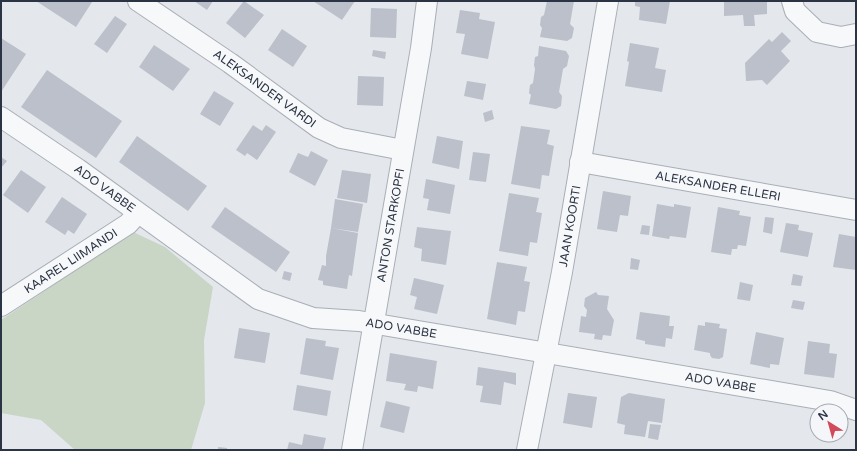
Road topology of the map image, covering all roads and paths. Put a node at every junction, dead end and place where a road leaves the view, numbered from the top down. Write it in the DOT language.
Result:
graph roads {
  1 [pos="138,1"];
  2 [pos="427,1"];
  3 [pos="608,1"];
  4 [pos="792,1"];
  5 [pos="856,34"];
  6 [pos="1,117"];
  7 [pos="403,150"];
  8 [pos="580,162"];
  9 [pos="856,210"];
  10 [pos="138,213"];
  11 [pos="1,306"];
  12 [pos="374,324"];
  13 [pos="546,353"];
  14 [pos="856,410"];
  15 [pos="352,450"];
  16 [pos="527,450"];
  1 -- 7 [label="street, ALEKSANDER VARDI"];
  2 -- 7 [label="street, ANTON STARKOPFI"];
  3 -- 8 [label="street, JAAN KOORTI"];
  4 -- 5 [label="street"];
  6 -- 10 [label="street, ADO VABBE"];
  7 -- 12 [label="street, ANTON STARKOPFI"];
  8 -- 9 [label="street, ALEKSANDER ELLERI"];
  8 -- 13 [label="street, JAAN KOORTI"];
  10 -- 11 [label="street, KAAREL LIIMANDI"];
  10 -- 12 [label="street, ADO VABBE"];
  12 -- 13 [label="street, ADO VABBE"];
  12 -- 15 [label="street, ANTON STARKOPFI"];
  13 -- 14 [label="street, ADO VABBE"];
  13 -- 16 [label="street, JAAN KOORTI"];
}
